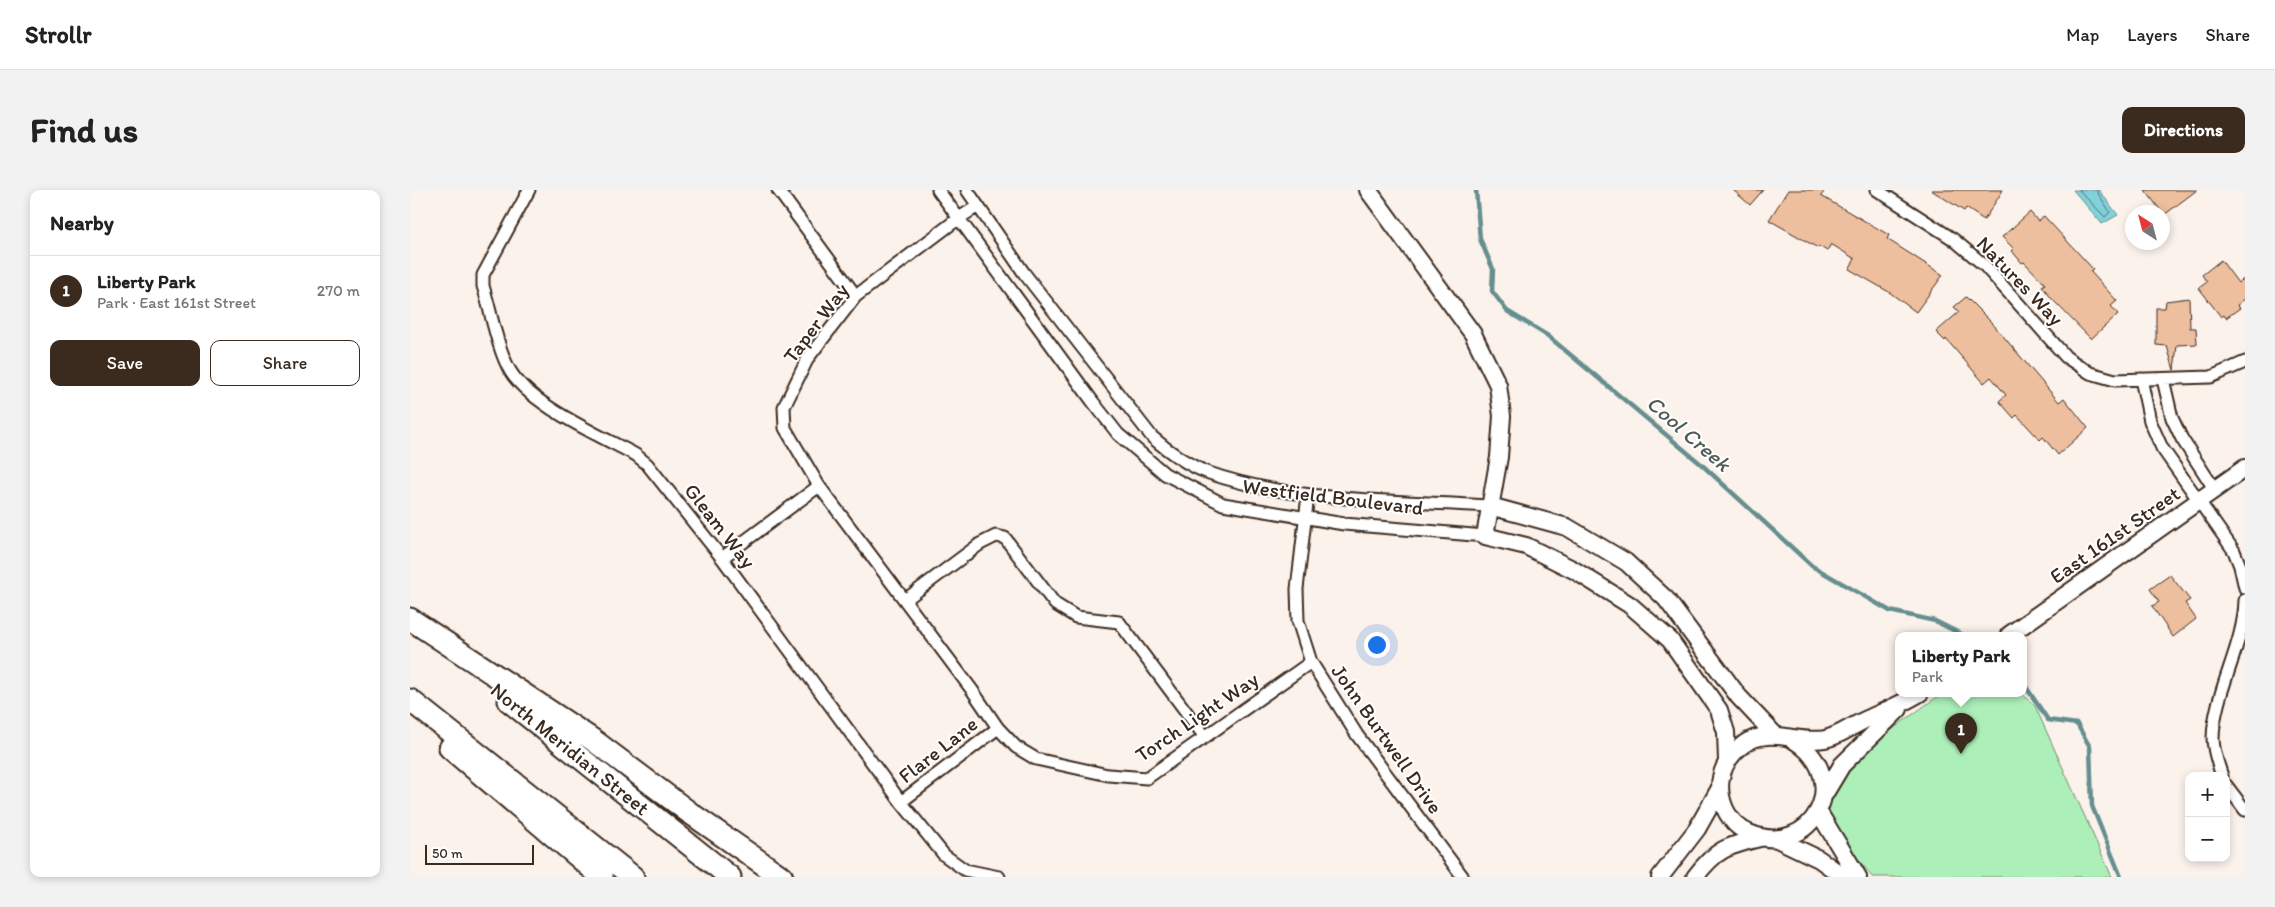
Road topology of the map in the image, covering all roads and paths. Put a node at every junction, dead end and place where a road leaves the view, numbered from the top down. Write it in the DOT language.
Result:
graph roads {
  1 [pos="529,190"];
  2 [pos="778,190"];
  3 [pos="938,190"];
  4 [pos="967,190"];
  5 [pos="1368,190"];
  6 [pos="1877,190"];
  7 [pos="978,206"];
  8 [pos="959,218"];
  9 [pos="856,296"];
  10 [pos="2245,362"];
  11 [pos="2141,379"];
  12 [pos="2163,379"];
  13 [pos="2245,468"];
  14 [pos="819,486"];
  15 [pos="2214,490"];
  16 [pos="1308,495"];
  17 [pos="2200,500"];
  18 [pos="1490,506"];
  19 [pos="1305,518"];
  20 [pos="1485,536"];
  21 [pos="722,558"];
  22 [pos="2245,588"];
  23 [pos="905,600"];
  24 [pos="2245,600"];
  25 [pos="410,620"];
  26 [pos="2013,632"];
  27 [pos="1311,662"];
  28 [pos="1914,697"];
  29 [pos="410,700"];
  30 [pos="410,713"];
  31 [pos="998,728"];
  32 [pos="1775,735"];
  33 [pos="1205,737"];
  34 [pos="1792,739"];
  35 [pos="1727,761"];
  36 [pos="2221,772"];
  37 [pos="1720,788"];
  38 [pos="2230,790"];
  39 [pos="1824,795"];
  40 [pos="901,802"];
  41 [pos="2245,810"];
  42 [pos="1818,811"];
  43 [pos="1760,838"];
  44 [pos="1777,839"];
  45 [pos="602,877"];
  46 [pos="633,877"];
  47 [pos="730,877"];
  48 [pos="782,877"];
  49 [pos="999,877"];
  50 [pos="1463,877"];
  51 [pos="1660,877"];
  52 [pos="1695,877"];
  53 [pos="1844,877"];
  54 [pos="1858,877"];
  1 -- 21 [label="street, Gleam Way"];
  2 -- 9 [label="street"];
  3 -- 8 [label="street, Westfield Boulevard"];
  4 -- 7 [label="street, Westfield Boulevard"];
  5 -- 18 [label="street"];
  6 -- 11 [label="street, Natures Way"];
  7 -- 8 [label="street, Taper Way"];
  7 -- 16 [label="street, Westfield Boulevard"];
  8 -- 9 [label="street, Taper Way"];
  8 -- 19 [label="street, Westfield Boulevard"];
  9 -- 14 [label="street, Taper Way"];
  10 -- 12 [label="street, Natures Way"];
  11 -- 12 [label="street, Natures Way"];
  11 -- 17 [label="street"];
  12 -- 15 [label="street"];
  13 -- 15 [label="street, East 161st Street"];
  14 -- 21 [label="street"];
  14 -- 23 [label="street, Taper Way"];
  15 -- 17 [label="street, East 161st Street"];
  16 -- 18 [label="street, Westfield Boulevard"];
  16 -- 19 [label="street, John Burtwell Drive"];
  17 -- 22 [label="street"];
  17 -- 26 [label="street, East 161st Street"];
  18 -- 20 [label="street"];
  18 -- 32 [label="street, Westfield Boulevard"];
  19 -- 20 [label="street, Westfield Boulevard"];
  19 -- 27 [label="street, John Burtwell Drive"];
  20 -- 35 [label="street, Westfield Boulevard"];
  21 -- 40 [label="street, Gleam Way"];
  23 -- 31 [label="street, Torch Light Way"];
  23 -- 33 [label="street"];
  24 -- 36 [label="street"];
  25 -- 47 [label="highway, North Meridian Street"];
  25 -- 48 [label="highway"];
  27 -- 33 [label="street, Torch Light Way"];
  27 -- 50 [label="street, John Burtwell Drive"];
  28 -- 34 [label="street"];
  28 -- 39 [label="street"];
  29 -- 46 [label="highway"];
  30 -- 45 [label="highway"];
  31 -- 33 [label="street, Torch Light Way"];
  31 -- 40 [label="street, Flare Lane"];
  32 -- 34 [label="street"];
  32 -- 35 [label="street"];
  34 -- 39 [label="street"];
  35 -- 37 [label="street"];
  37 -- 43 [label="street"];
  37 -- 51 [label="street"];
  38 -- 41 [label="street"];
  39 -- 42 [label="street"];
  40 -- 49 [label="street, Gleam Way"];
  42 -- 44 [label="street"];
  42 -- 54 [label="street"];
  43 -- 44 [label="street"];
  43 -- 52 [label="street"];
  44 -- 53 [label="street"];
}
